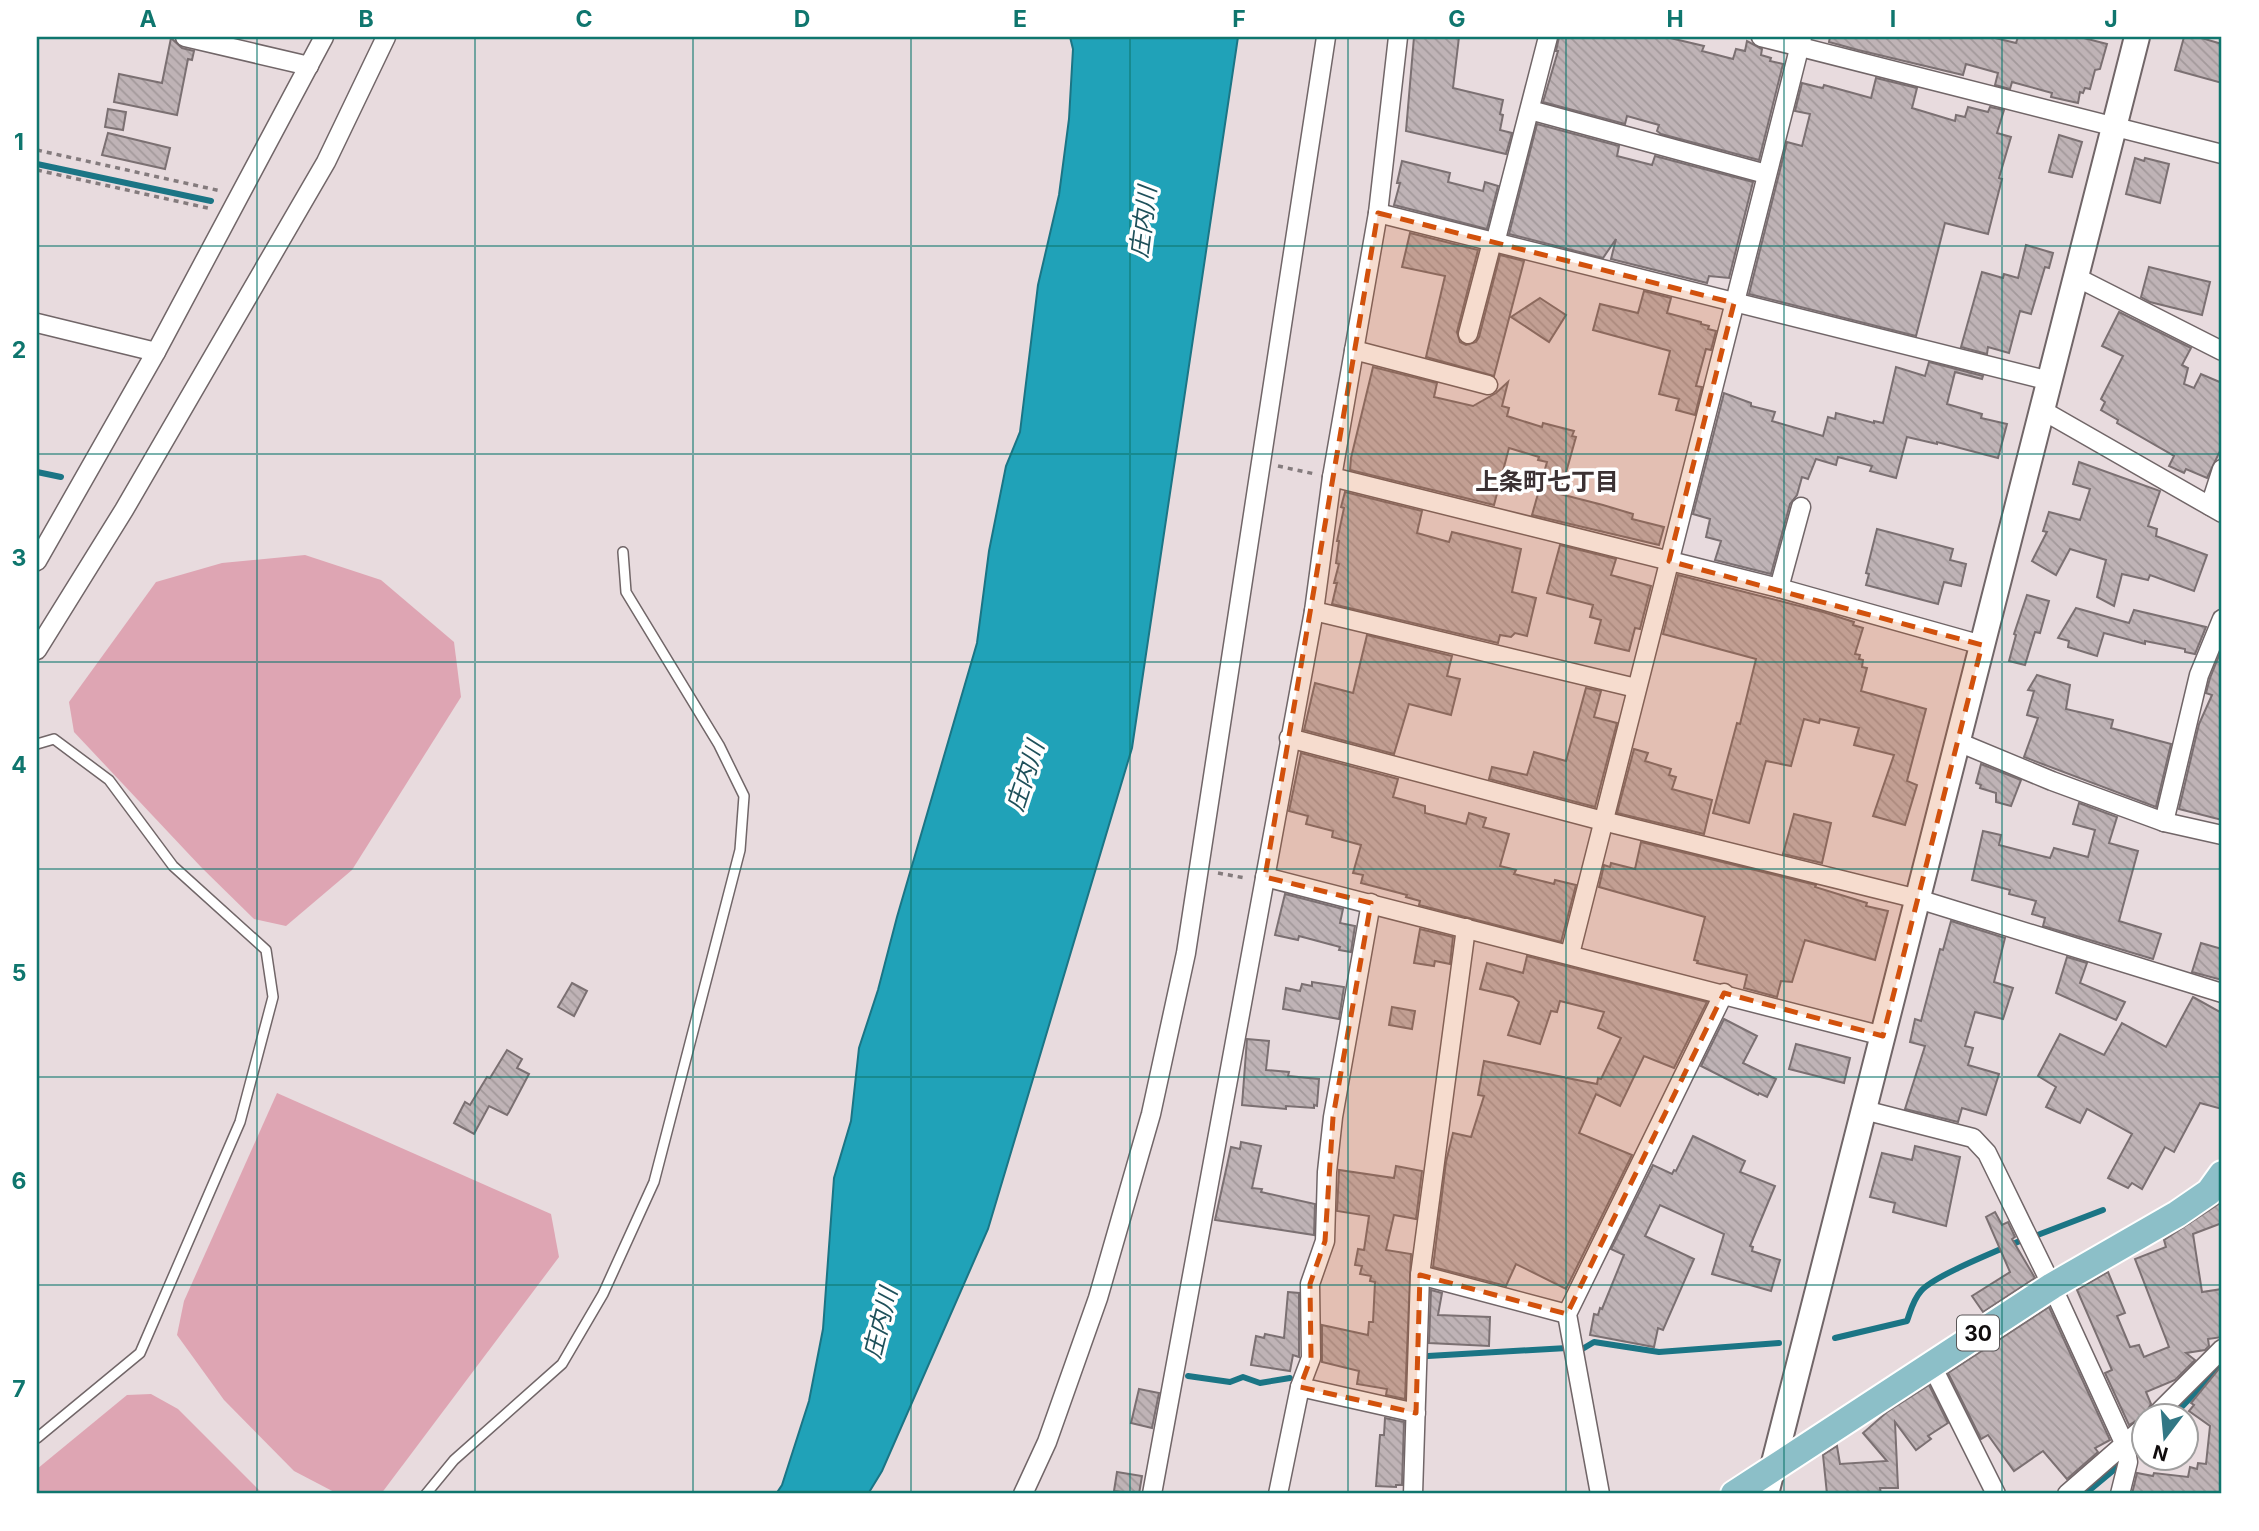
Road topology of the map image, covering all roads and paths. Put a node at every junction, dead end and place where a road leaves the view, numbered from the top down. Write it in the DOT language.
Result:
graph roads {
  1 [pos="185,37"];
  2 [pos="324,37"];
  3 [pos="386,37"];
  4 [pos="1326,37"];
  5 [pos="1398,37"];
  6 [pos="1548,37"];
  7 [pos="1761,37"];
  8 [pos="2137,37"];
  9 [pos="1801,42"];
  10 [pos="309,66"];
  11 [pos="1530,110"];
  12 [pos="2114,128"];
  13 [pos="37,150"];
  14 [pos="2222,154"];
  15 [pos="37,170"];
  16 [pos="1766,174"];
  17 [pos="240,195"];
  18 [pos="231,213"];
  19 [pos="1378,213"];
  20 [pos="1494,242"];
  21 [pos="2076,277"];
  22 [pos="1734,303"];
  23 [pos="37,323"];
  24 [pos="1468,334"];
  25 [pos="1354,350"];
  26 [pos="2222,351"];
  27 [pos="156,352"];
  28 [pos="2050,381"];
  29 [pos="1488,385"];
  30 [pos="2042,410"];
  31 [pos="1262,463"];
  32 [pos="2222,469"];
  33 [pos="1332,477"];
  34 [pos="1801,507"];
  35 [pos="2216,510"];
  36 [pos="623,552"];
  37 [pos="37,561"];
  38 [pos="1669,561"];
  39 [pos="1779,588"];
  40 [pos="1314,611"];
  41 [pos="2222,619"];
  42 [pos="1982,645"];
  43 [pos="37,650"];
  44 [pos="1636,688"];
  45 [pos="1289,738"];
  46 [pos="1958,742"];
  47 [pos="37,744"];
  48 [pos="1603,821"];
  49 [pos="2164,822"];
  50 [pos="2222,835"];
  51 [pos="1199,869"];
  52 [pos="1264,879"];
  53 [pos="1918,900"];
  54 [pos="1371,904"];
  55 [pos="1466,928"];
  56 [pos="1570,954"];
  57 [pos="1724,993"];
  58 [pos="2222,993"];
  59 [pos="1883,1036"];
  60 [pos="1864,1110"];
  61 [pos="2222,1174"];
  62 [pos="1420,1275"];
  63 [pos="2052,1286"];
  64 [pos="1567,1314"];
  65 [pos="2222,1349"];
  66 [pos="1930,1364"];
  67 [pos="1300,1387"];
  68 [pos="2169,1402"];
  69 [pos="1416,1413"];
  70 [pos="37,1438"];
  71 [pos="2130,1440"];
  72 [pos="2125,1445"];
  73 [pos="1769,1482"];
  74 [pos="426,1494"];
  75 [pos="1023,1494"];
  76 [pos="1152,1494"];
  77 [pos="1278,1494"];
  78 [pos="1413,1494"];
  79 [pos="1600,1494"];
  80 [pos="1734,1494"];
  81 [pos="1996,1494"];
  82 [pos="2067,1494"];
  83 [pos="2120,1494"];
  1 -- 10 [label="street"];
  2 -- 10 [label="street"];
  3 -- 43 [label="street"];
  4 -- 31 [label="street"];
  5 -- 19 [label="street"];
  6 -- 11 [label="street"];
  7 -- 9 [label="street"];
  8 -- 12 [label="street"];
  9 -- 12 [label="street"];
  9 -- 16 [label="street"];
  10 -- 17 [label="street"];
  11 -- 16 [label="street"];
  11 -- 20 [label="street"];
  12 -- 14 [label="street"];
  12 -- 21 [label="street"];
  13 -- 17 [label="path"];
  15 -- 18 [label="path"];
  16 -- 22 [label="street"];
  17 -- 18 [label="street"];
  18 -- 27 [label="street"];
  19 -- 20 [label="street"];
  19 -- 25 [label="street"];
  20 -- 22 [label="street"];
  20 -- 24 [label="street"];
  21 -- 26 [label="street"];
  21 -- 28 [label="street"];
  22 -- 28 [label="street"];
  22 -- 38 [label="street"];
  23 -- 27 [label="street"];
  25 -- 29 [label="street"];
  25 -- 33 [label="street"];
  27 -- 37 [label="street"];
  28 -- 30 [label="street"];
  30 -- 35 [label="street"];
  30 -- 42 [label="street"];
  31 -- 33 [label="path"];
  31 -- 51 [label="street"];
  32 -- 35 [label="street"];
  33 -- 38 [label="street"];
  33 -- 40 [label="street"];
  34 -- 39 [label="street"];
  36 -- 74 [label="lane"];
  38 -- 39 [label="street"];
  38 -- 44 [label="street"];
  39 -- 42 [label="street"];
  40 -- 44 [label="street"];
  40 -- 45 [label="street"];
  41 -- 49 [label="street"];
  42 -- 46 [label="street"];
  44 -- 48 [label="street"];
  45 -- 48 [label="street"];
  45 -- 52 [label="street"];
  46 -- 49 [label="street"];
  46 -- 53 [label="street"];
  47 -- 70 [label="lane"];
  48 -- 53 [label="street"];
  48 -- 56 [label="street"];
  49 -- 50 [label="street"];
  51 -- 52 [label="path"];
  51 -- 75 [label="street"];
  52 -- 54 [label="street"];
  52 -- 76 [label="street"];
  53 -- 58 [label="street"];
  53 -- 59 [label="street"];
  54 -- 55 [label="street"];
  54 -- 67 [label="street"];
  55 -- 56 [label="street"];
  55 -- 62 [label="street"];
  56 -- 57 [label="street"];
  57 -- 59 [label="street"];
  57 -- 64 [label="street"];
  59 -- 60 [label="street"];
  60 -- 63 [label="street"];
  60 -- 73 [label="street"];
  61 -- 63 [label="main road, 30"];
  62 -- 64 [label="street"];
  62 -- 69 [label="street"];
  63 -- 66 [label="main road, 30"];
  63 -- 72 [label="street"];
  64 -- 79 [label="street"];
  65 -- 68 [label="street"];
  66 -- 73 [label="main road, 30"];
  66 -- 81 [label="street"];
  67 -- 69 [label="street"];
  67 -- 77 [label="street"];
  69 -- 78 [label="street"];
  71 -- 72 [label="street"];
  72 -- 82 [label="street"];
  72 -- 83 [label="street"];
  73 -- 80 [label="main road, 30"];
}
